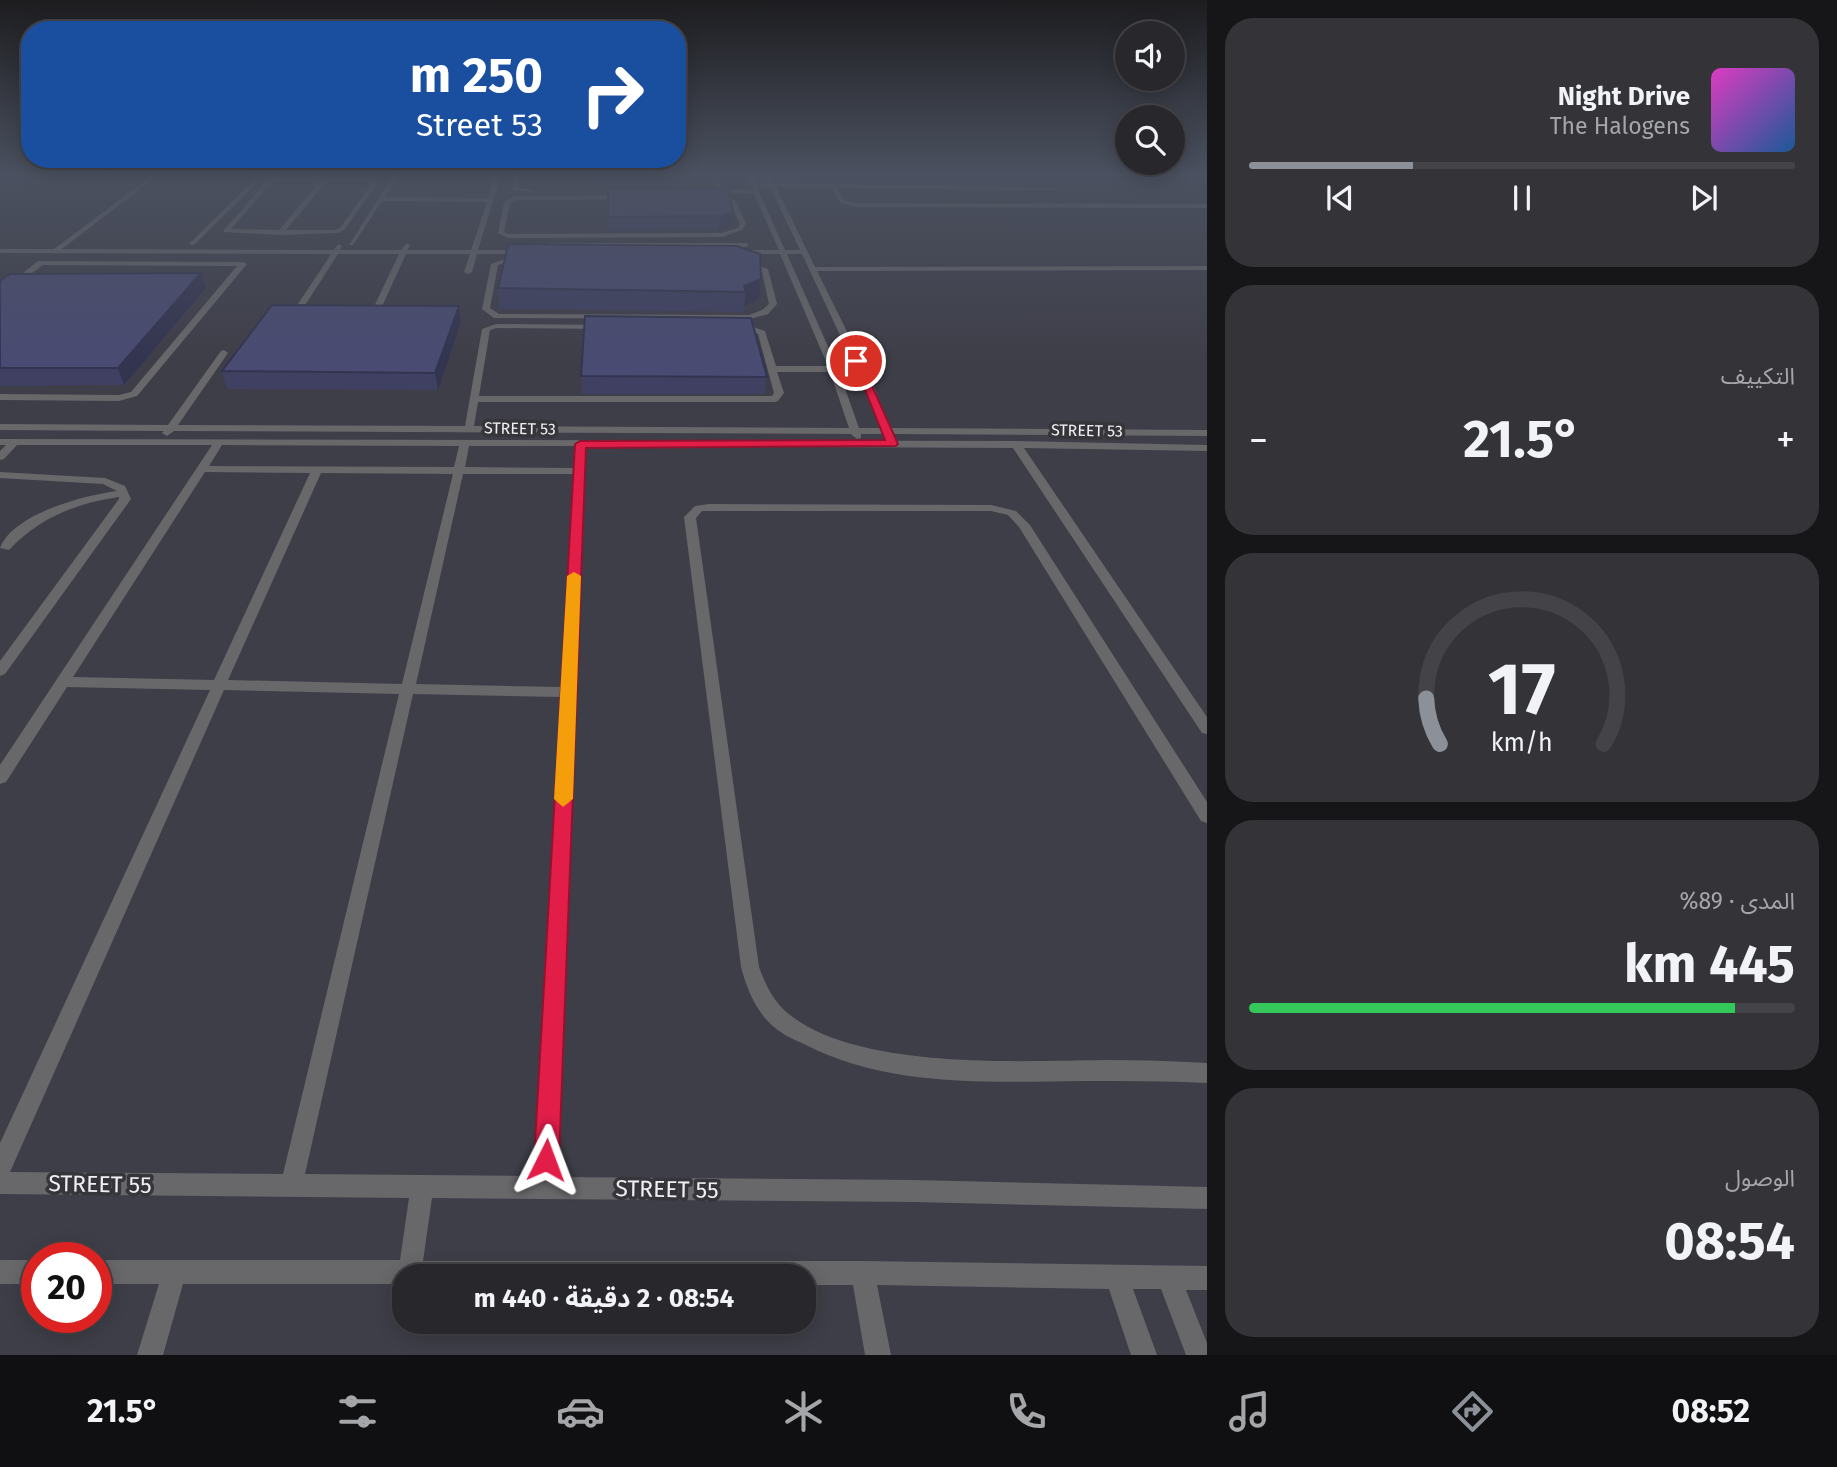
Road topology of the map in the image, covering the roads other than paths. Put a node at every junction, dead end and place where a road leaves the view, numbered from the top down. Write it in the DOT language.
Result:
graph roads {
  1 [pos="76,235"];
  2 [pos="201,235"];
  3 [pos="357,235"];
  4 [pos="481,235"];
  5 [pos="507,235"];
  6 [pos="672,235"];
  7 [pos="773,235"];
  8 [pos="796,235"];
  9 [pos="0,244"];
  10 [pos="64,244"];
  11 [pos="192,244"];
  12 [pos="351,244"];
  13 [pos="338,248"];
  14 [pos="406,248"];
  15 [pos="477,248"];
  16 [pos="802,248"];
  17 [pos="779,249"];
  18 [pos="0,251"];
  19 [pos="55,251"];
  20 [pos="275,251"];
  21 [pos="267,260"];
  22 [pos="41,263"];
  23 [pos="1207,268"];
  24 [pos="812,269"];
  25 [pos="468,272"];
  26 [pos="770,286"];
  27 [pos="796,286"];
  28 [pos="0,295"];
  29 [pos="296,313"];
  30 [pos="375,313"];
  31 [pos="650,328"];
  32 [pos="719,329"];
  33 [pos="224,353"];
  34 [pos="772,369"];
  35 [pos="834,369"];
  36 [pos="0,397"];
  37 [pos="473,399"];
  38 [pos="0,427"];
  39 [pos="170,429"];
  40 [pos="855,430"];
  41 [pos="885,430"];
  42 [pos="1207,433"];
  43 [pos="467,436"];
  44 [pos="0,442"];
  45 [pos="14,442"];
  46 [pos="160,442"];
  47 [pos="219,443"];
  48 [pos="580,444"];
  49 [pos="860,444"];
  50 [pos="892,444"];
  51 [pos="1016,444"];
  52 [pos="1207,448"];
  53 [pos="0,457"];
  54 [pos="324,457"];
  55 [pos="201,469"];
  56 [pos="459,470"];
  57 [pos="579,471"];
  58 [pos="0,475"];
  59 [pos="124,493"];
  60 [pos="5,547"];
  61 [pos="0,671"];
  62 [pos="62,682"];
  63 [pos="218,685"];
  64 [pos="408,689"];
  65 [pos="569,692"];
  66 [pos="1207,729"];
  67 [pos="0,778"];
  68 [pos="1207,816"];
  69 [pos="1207,1073"];
  70 [pos="0,1167"];
  71 [pos="0,1183"];
  72 [pos="291,1186"];
  73 [pos="422,1187"];
  74 [pos="545,1188"];
  75 [pos="1207,1198"];
  76 [pos="411,1264"];
  77 [pos="392,1271"];
  78 [pos="0,1272"];
  79 [pos="21,1272"];
  80 [pos="112,1272"];
  81 [pos="174,1273"];
  82 [pos="816,1273"];
  83 [pos="863,1273"];
  84 [pos="1118,1277"];
  85 [pos="1169,1278"];
  86 [pos="1207,1278"];
  87 [pos="150,1355"];
  88 [pos="878,1355"];
  89 [pos="1144,1355"];
  90 [pos="1199,1355"];
  1 -- 10 [label="lane"];
  2 -- 11 [label="lane"];
  3 -- 12 [label="lane"];
  4 -- 15 [label="lane"];
  5 -- 6 [label="lane"];
  7 -- 17 [label="lane"];
  8 -- 16 [label="lane"];
  9 -- 10 [label="lane"];
  10 -- 11 [label="lane"];
  10 -- 19 [label="lane"];
  11 -- 13 [label="lane"];
  12 -- 13 [label="lane"];
  12 -- 14 [label="lane"];
  13 -- 14 [label="lane"];
  13 -- 20 [label="lane"];
  13 -- 29 [label="lane"];
  14 -- 15 [label="lane"];
  14 -- 30 [label="lane"];
  15 -- 17 [label="lane"];
  15 -- 25 [label="lane"];
  16 -- 17 [label="lane"];
  16 -- 24 [label="lane"];
  17 -- 27 [label="lane"];
  18 -- 19 [label="lane"];
  19 -- 20 [label="lane"];
  19 -- 22 [label="lane"];
  20 -- 21 [label="lane"];
  22 -- 28 [label="lane"];
  22 -- 36 [label="lane"];
  23 -- 24 [label="lane"];
  24 -- 41 [label="lane"];
  26 -- 26 [label="lane"];
  26 -- 27 [label="lane"];
  27 -- 35 [label="lane"];
  31 -- 37 [label="lane"];
  32 -- 34 [label="lane"];
  33 -- 39 [label="lane"];
  34 -- 35 [label="lane"];
  34 -- 37 [label="lane"];
  35 -- 40 [label="lane"];
  37 -- 43 [label="lane"];
  38 -- 39 [label="lane, STREET 53"];
  39 -- 43 [label="lane, STREET 53"];
  39 -- 46 [label="lane"];
  40 -- 41 [label="lane, STREET 53"];
  40 -- 43 [label="lane, STREET 53"];
  40 -- 49 [label="lane"];
  41 -- 42 [label="lane, STREET 53"];
  41 -- 50 [label="lane"];
  43 -- 48 [label="lane, STREET 53"];
  43 -- 54 [label="lane, STREET 53"];
  43 -- 56 [label="lane"];
  44 -- 45 [label="lane, STREET 53"];
  45 -- 46 [label="lane, STREET 53"];
  45 -- 53 [label="lane"];
  46 -- 47 [label="lane, STREET 53"];
  47 -- 54 [label="lane, STREET 53"];
  47 -- 55 [label="lane"];
  48 -- 49 [label="lane, STREET 53"];
  48 -- 57 [label="lane"];
  49 -- 50 [label="lane, STREET 53"];
  50 -- 51 [label="lane, STREET 53"];
  51 -- 52 [label="lane, STREET 53"];
  51 -- 66 [label="lane"];
  54 -- 55 [label="lane"];
  54 -- 56 [label="lane"];
  54 -- 63 [label="lane"];
  55 -- 62 [label="lane"];
  56 -- 57 [label="lane"];
  56 -- 64 [label="lane"];
  57 -- 65 [label="lane"];
  58 -- 59 [label="lane"];
  59 -- 60 [label="lane"];
  59 -- 61 [label="lane"];
  62 -- 63 [label="lane"];
  62 -- 67 [label="lane"];
  63 -- 64 [label="lane"];
  63 -- 70 [label="lane"];
  64 -- 65 [label="lane"];
  64 -- 72 [label="lane"];
  65 -- 74 [label="lane"];
  68 -- 69 [label="lane"];
  71 -- 72 [label="lane, STREET 55"];
  72 -- 73 [label="lane, STREET 55"];
  73 -- 74 [label="lane, STREET 55"];
  73 -- 76 [label="lane"];
  74 -- 75 [label="lane, STREET 55"];
  77 -- 81 [label="lane"];
  78 -- 79 [label="lane"];
  80 -- 81 [label="lane"];
  81 -- 87 [label="lane"];
  82 -- 83 [label="lane"];
  83 -- 84 [label="lane"];
  83 -- 88 [label="lane"];
  84 -- 85 [label="lane"];
  84 -- 89 [label="lane"];
  85 -- 86 [label="lane"];
  85 -- 90 [label="lane"];
}
